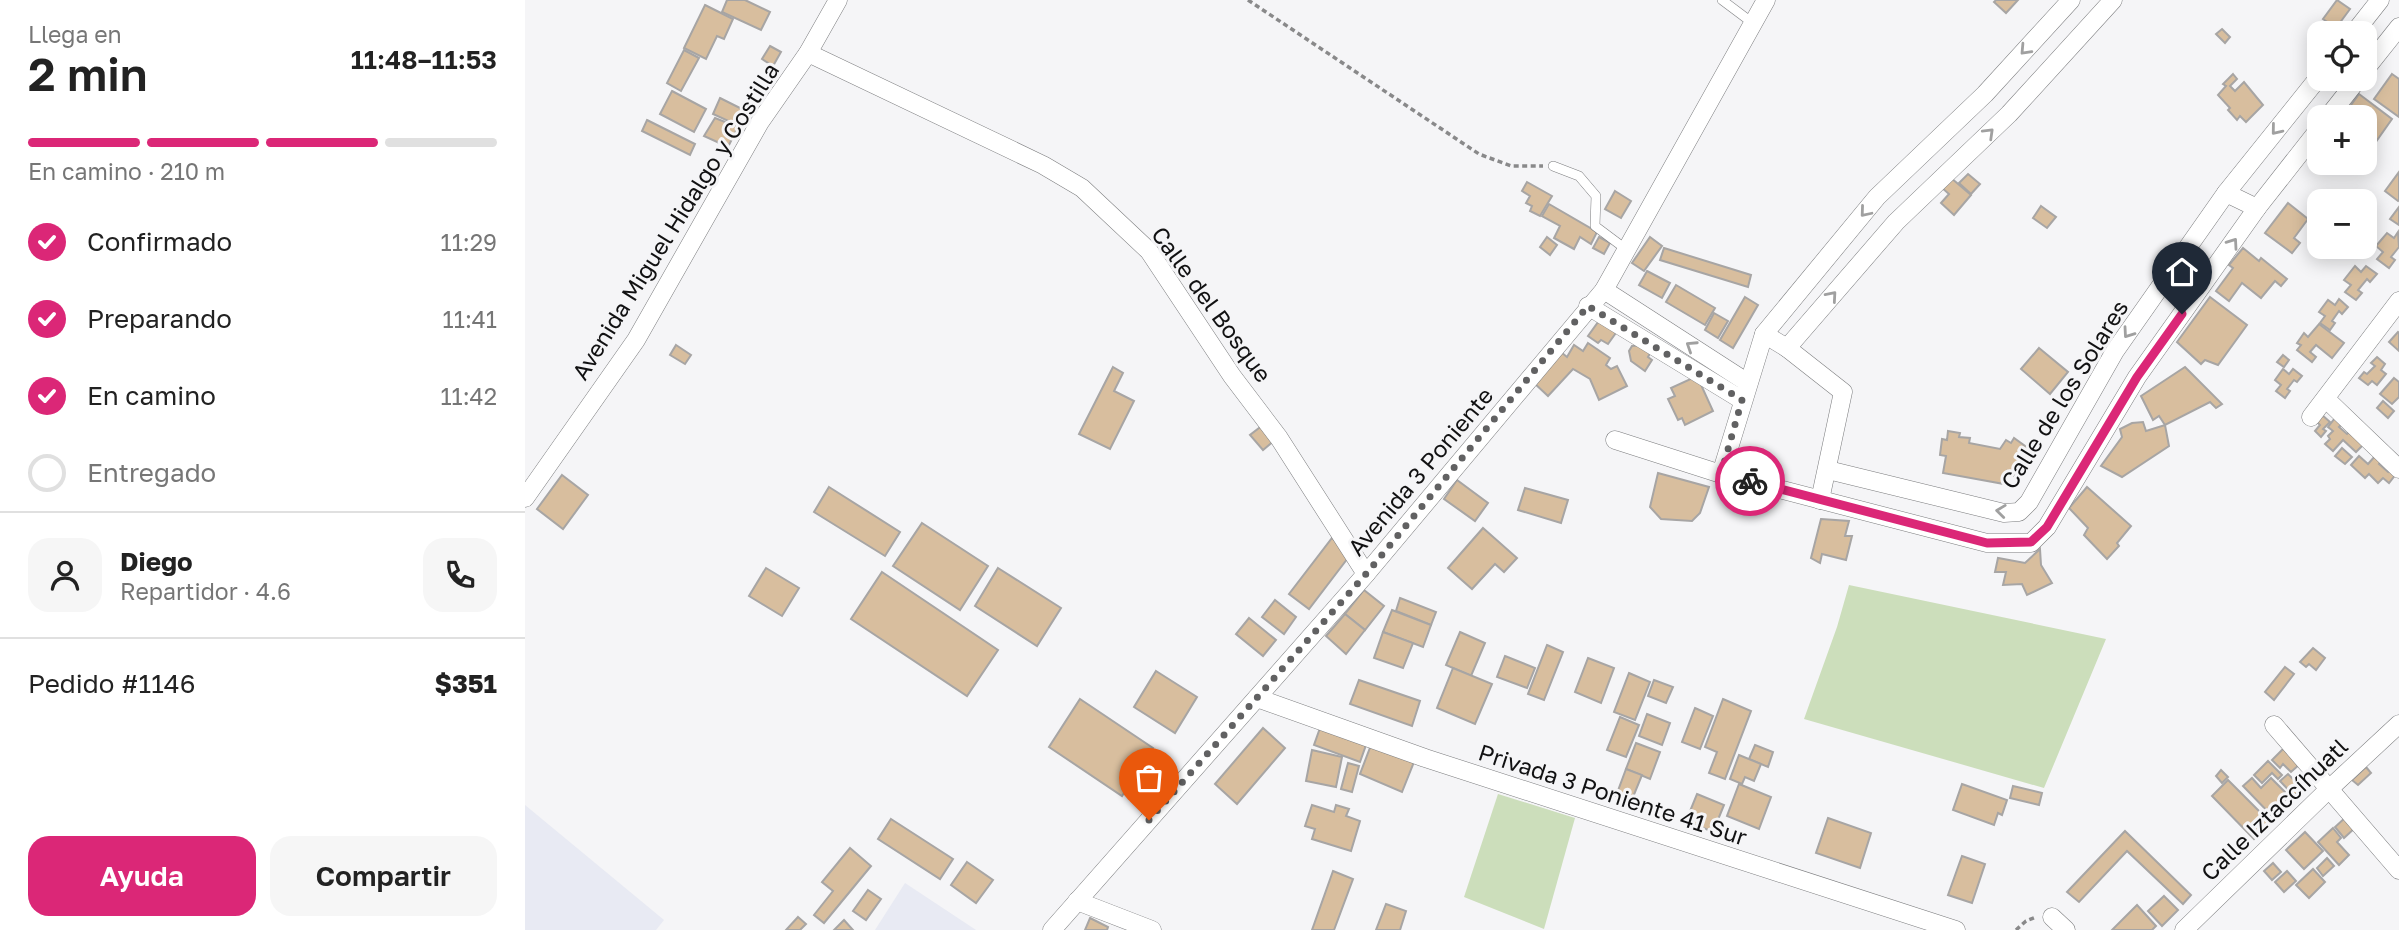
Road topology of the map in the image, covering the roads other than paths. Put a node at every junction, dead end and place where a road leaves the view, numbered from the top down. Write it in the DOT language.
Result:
graph roads {
  1 [pos="838,0"];
  2 [pos="1722,0"];
  3 [pos="1766,0"];
  4 [pos="2071,0"];
  5 [pos="2113,0"];
  6 [pos="2380,0"];
  7 [pos="2363,21"];
  8 [pos="1754,24"];
  9 [pos="2399,27"];
  10 [pos="808,53"];
  11 [pos="2377,55"];
  12 [pos="2308,91"];
  13 [pos="2349,91"];
  14 [pos="1985,94"];
  15 [pos="2337,105"];
  16 [pos="2009,114"];
  17 [pos="2307,144"];
  18 [pos="1553,166"];
  19 [pos="2226,193"];
  20 [pos="2257,208"];
  21 [pos="1627,250"];
  22 [pos="1604,289"];
  23 [pos="1588,306"];
  24 [pos="2396,313"];
  25 [pos="1763,334"];
  26 [pos="1787,348"];
  27 [pos="1745,392"];
  28 [pos="2326,399"];
  29 [pos="2311,417"];
  30 [pos="1615,440"];
  31 [pos="2399,468"];
  32 [pos="1828,471"];
  33 [pos="1721,474"];
  34 [pos="525,498"];
  35 [pos="1820,500"];
  36 [pos="1366,574"];
  37 [pos="1257,698"];
  38 [pos="2399,724"];
  39 [pos="2274,725"];
  40 [pos="2328,789"];
  41 [pos="2399,870"];
  42 [pos="1076,901"];
  43 [pos="2052,917"];
  44 [pos="1052,930"];
  45 [pos="1152,930"];
  46 [pos="1956,930"];
  47 [pos="2066,930"];
  48 [pos="2184,930"];
  1 -- 10 [label="street, Avenida Miguel Hidalgo y Costilla"];
  2 -- 8 [label="lane"];
  3 -- 8 [label="street, Avenida 3 Poniente"];
  4 -- 14 [label="street, one-way"];
  5 -- 16 [label="street"];
  6 -- 7 [label="street"];
  8 -- 21 [label="street, Avenida 3 Poniente"];
  9 -- 11 [label="street"];
  10 -- 34 [label="street, Avenida Miguel Hidalgo y Costilla"];
  10 -- 36 [label="street, Calle del Bosque"];
  12 -- 19 [label="street, Calle de los Solares, one-way"];
  13 -- 15 [label="street"];
  14 -- 16 [label="street"];
  14 -- 25 [label="street, one-way"];
  26 -- 16 [label="street, one-way"];
  17 -- 20 [label="street"];
  18 -- 21 [label="lane"];
  19 -- 20 [label="street"];
  19 -- 32 [label="street, Calle de los Solares, one-way"];
  35 -- 20 [label="street, one-way"];
  21 -- 22 [label="street, Avenida 3 Poniente"];
  22 -- 23 [label="street, Avenida 3 Poniente"];
  27 -- 22 [label="street, one-way"];
  23 -- 27 [label="street"];
  23 -- 36 [label="street, Avenida 3 Poniente"];
  24 -- 28 [label="street"];
  25 -- 26 [label="street"];
  25 -- 27 [label="street"];
  26 -- 32 [label="street"];
  27 -- 33 [label="street"];
  28 -- 29 [label="street"];
  28 -- 31 [label="street"];
  30 -- 33 [label="street"];
  32 -- 35 [label="street"];
  33 -- 35 [label="street"];
  36 -- 37 [label="street, Avenida 3 Poniente"];
  37 -- 42 [label="street, Avenida 3 Poniente"];
  37 -- 46 [label="street, Privada 3 Poniente 41 Sur"];
  38 -- 40 [label="street, Calle Iztaccíhuatl"];
  39 -- 40 [label="street"];
  40 -- 41 [label="street"];
  40 -- 48 [label="street, Calle Iztaccíhuatl"];
  42 -- 44 [label="street, Avenida 3 Poniente"];
  42 -- 45 [label="street"];
  43 -- 47 [label="street"];
}
